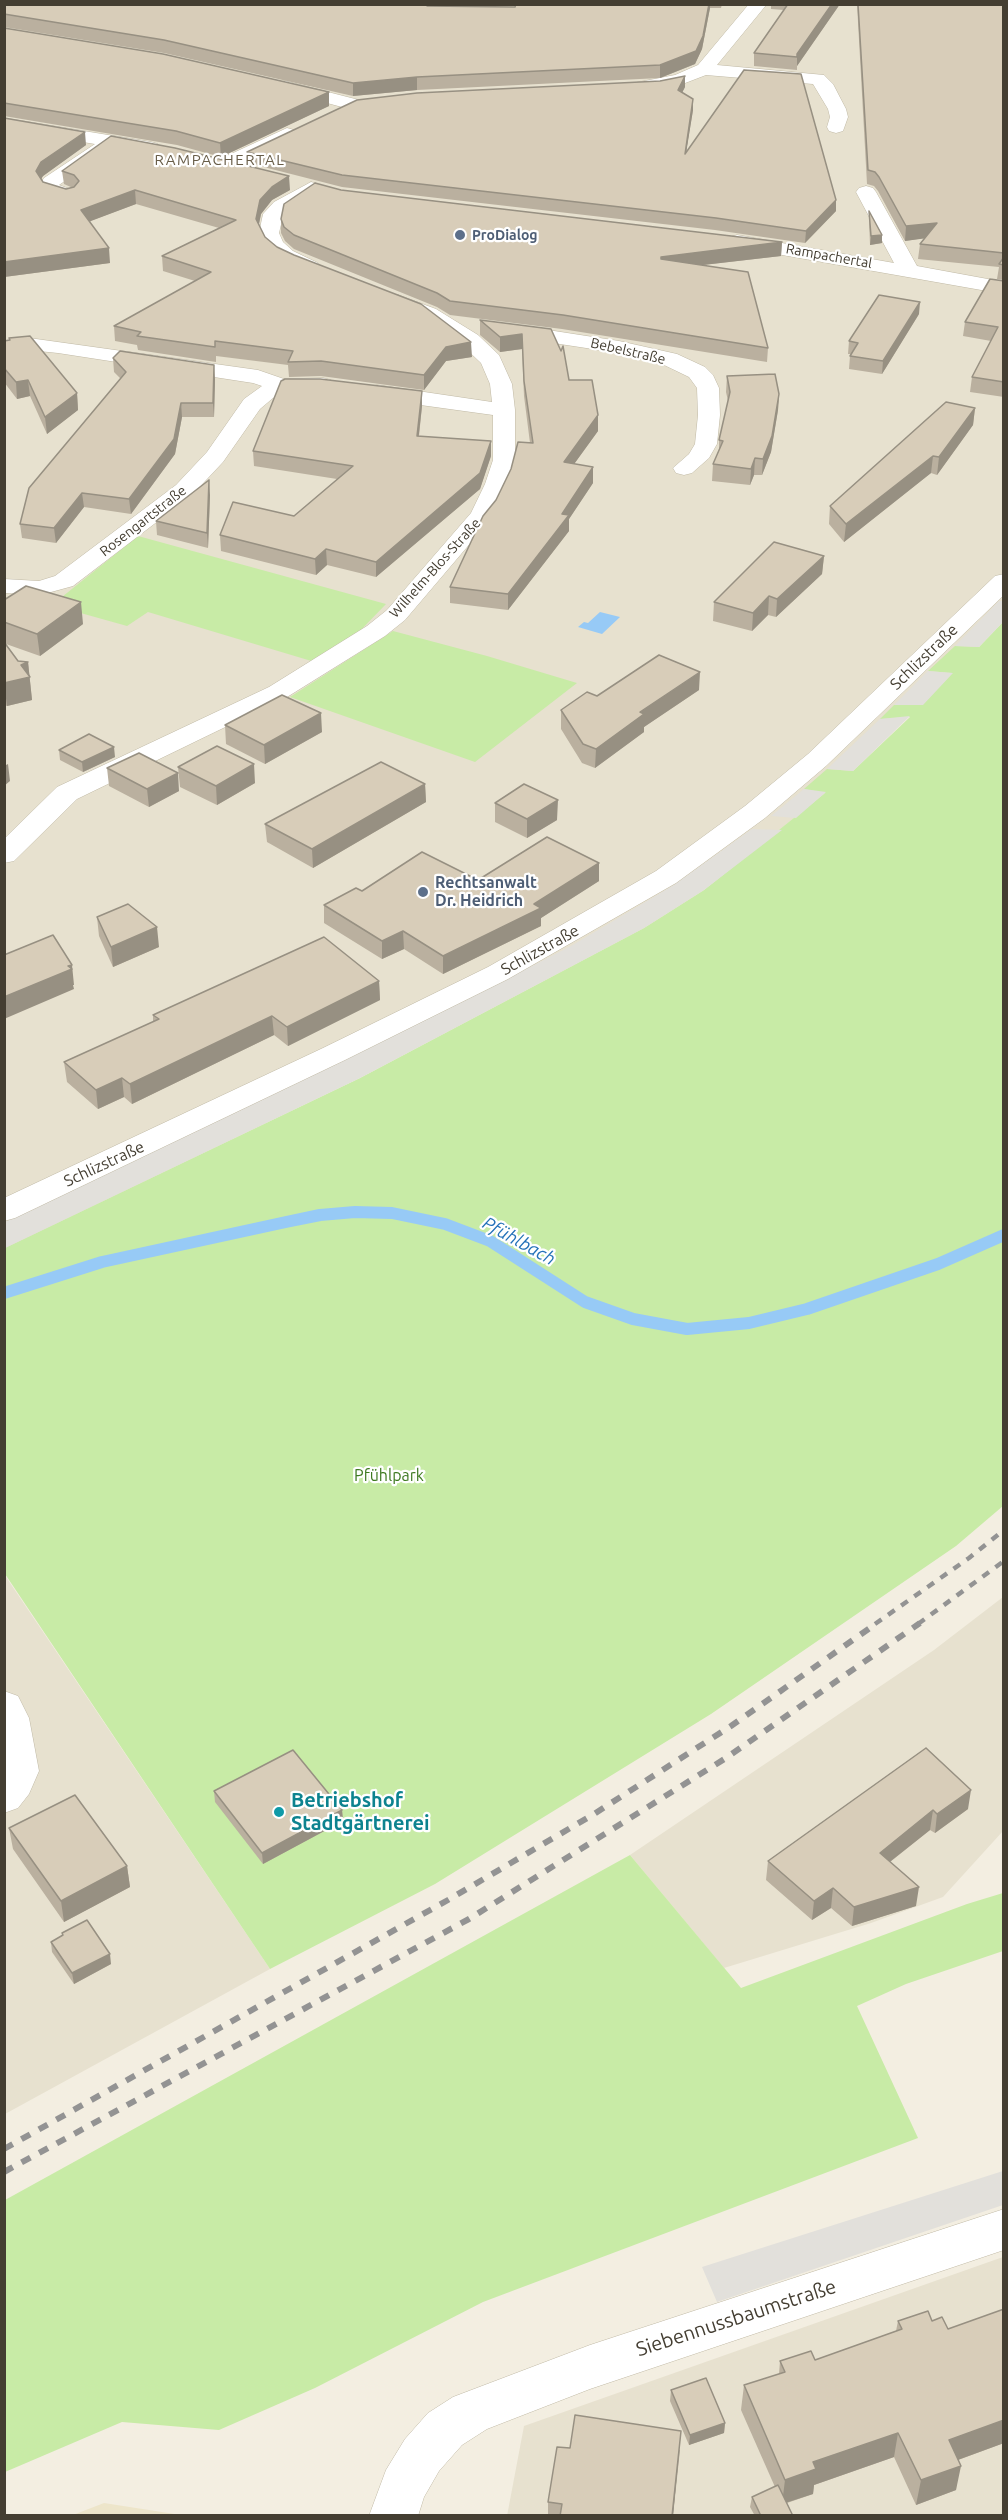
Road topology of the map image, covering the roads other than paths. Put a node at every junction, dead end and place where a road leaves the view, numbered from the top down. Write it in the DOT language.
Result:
graph roads {
  1 [pos="759,4"];
  2 [pos="704,69"];
  3 [pos="272,83"];
  4 [pos="625,88"];
  5 [pos="375,101"];
  6 [pos="353,104"];
  7 [pos="325,116"];
  8 [pos="4,123"];
  9 [pos="306,125"];
  10 [pos="836,127"];
  11 [pos="109,141"];
  12 [pos="165,151"];
  13 [pos="205,159"];
  14 [pos="225,164"];
  15 [pos="251,172"];
  16 [pos="280,180"];
  17 [pos="311,188"];
  18 [pos="332,192"];
  19 [pos="866,192"];
  20 [pos="68,195"];
  21 [pos="715,238"];
  22 [pos="909,271"];
  23 [pos="334,275"];
  24 [pos="1004,288"];
  25 [pos="376,292"];
  26 [pos="448,323"];
  27 [pos="14,347"];
  28 [pos="281,386"];
  29 [pos="504,410"];
  30 [pos="684,468"];
  31 [pos="1004,581"];
  32 [pos="4,586"];
  33 [pos="4,855"];
  34 [pos="4,1211"];
  35 [pos="4,1706"];
  36 [pos="4,1797"];
  37 [pos="1004,2229"];
  38 [pos="393,2516"];
  1 -- 2 [label="street"];
  2 -- 4 [label="street"];
  2 -- 10 [label="street"];
  3 -- 6 [label="street"];
  5 -- 6 [label="street"];
  6 -- 7 [label="street"];
  8 -- 11 [label="street"];
  9 -- 14 [label="street"];
  11 -- 12 [label="street"];
  11 -- 20 [label="street"];
  13 -- 14 [label="street"];
  14 -- 15 [label="street"];
  16 -- 17 [label="street"];
  17 -- 18 [label="street"];
  17 -- 23 [label="street"];
  19 -- 22 [label="street, Rampachertal"];
  21 -- 22 [label="street, Rampachertal"];
  22 -- 24 [label="street, Rampachertal"];
  25 -- 26 [label="street, Wilhelm-Blos-Straße"];
  26 -- 29 [label="street, Wilhelm-Blos-Straße"];
  26 -- 30 [label="street, Bebelstraße"];
  27 -- 28 [label="street, Rosengartstraße"];
  28 -- 29 [label="street, Rosengartstraße"];
  28 -- 32 [label="street, Rosengartstraße"];
  29 -- 33 [label="street, Wilhelm-Blos-Straße"];
  31 -- 34 [label="street, Schlizstraße"];
  35 -- 36 [label="street"];
  37 -- 38 [label="street, Siebennussbaumstraße"];
}
